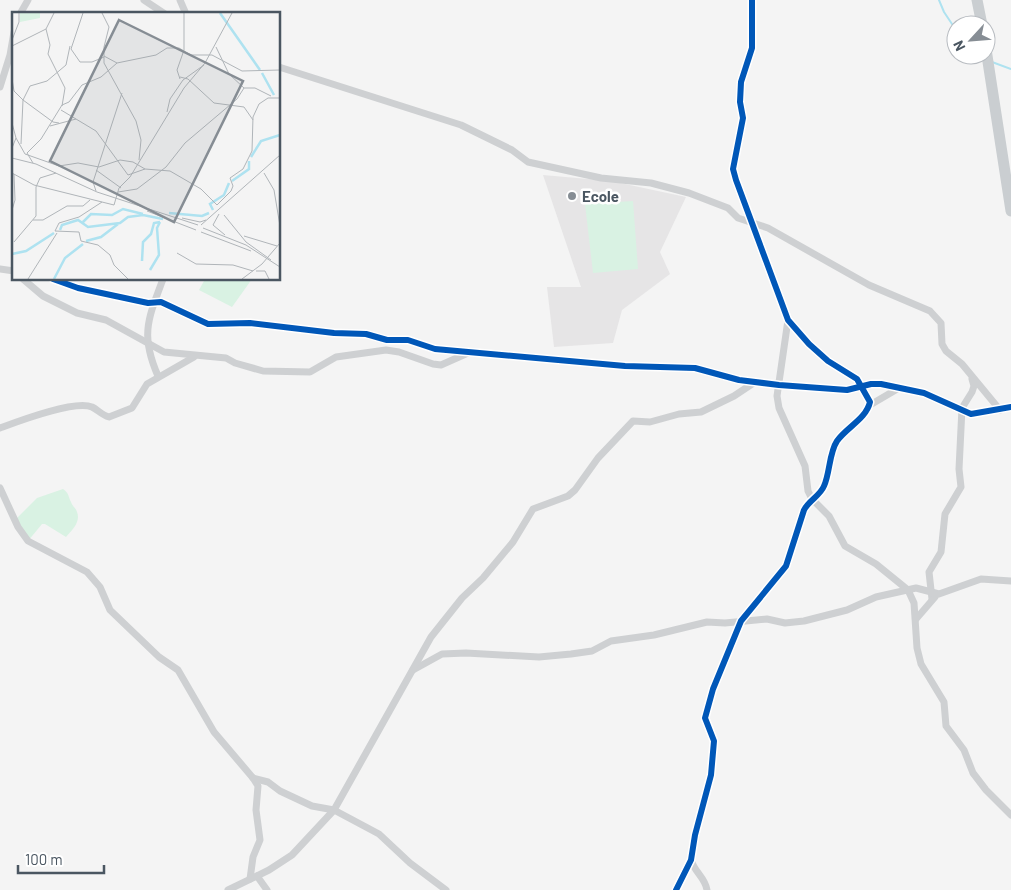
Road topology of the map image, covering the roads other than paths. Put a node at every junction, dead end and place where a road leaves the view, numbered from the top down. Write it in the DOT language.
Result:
graph roads {
  1 [pos="28,0"];
  2 [pos="144,0"];
  3 [pos="180,0"];
  4 [pos="752,0"];
  5 [pos="977,0"];
  6 [pos="21,12"];
  7 [pos="162,12"];
  8 [pos="185,12"];
  9 [pos="980,15"];
  10 [pos="12,44"];
  11 [pos="988,65"];
  12 [pos="280,67"];
  13 [pos="0,87"];
  14 [pos="1011,211"];
  15 [pos="751,222"];
  16 [pos="24,280"];
  17 [pos="56,280"];
  18 [pos="163,280"];
  19 [pos="154,302"];
  20 [pos="788,320"];
  21 [pos="147,343"];
  22 [pos="470,352"];
  23 [pos="194,356"];
  24 [pos="970,374"];
  25 [pos="158,376"];
  26 [pos="755,382"];
  27 [pos="779,385"];
  28 [pos="862,386"];
  29 [pos="899,388"];
  30 [pos="870,405"];
  31 [pos="1011,407"];
  32 [pos="962,410"];
  33 [pos="1000,410"];
  34 [pos="0,428"];
  35 [pos="0,488"];
  36 [pos="812,499"];
  37 [pos="1011,580"];
  38 [pos="908,590"];
  39 [pos="930,591"];
  40 [pos="939,594"];
  41 [pos="932,599"];
  42 [pos="916,619"];
  43 [pos="741,621"];
  44 [pos="411,671"];
  45 [pos="253,778"];
  46 [pos="334,810"];
  47 [pos="1011,815"];
  48 [pos="691,860"];
  49 [pos="254,878"];
  50 [pos="228,890"];
  51 [pos="267,890"];
  52 [pos="446,890"];
  53 [pos="676,890"];
  54 [pos="706,890"];
  1 -- 6 [label="street"];
  2 -- 7 [label="street"];
  3 -- 8 [label="street"];
  4 -- 15 [label="street"];
  5 -- 9 [label="main road"];
  10 -- 13 [label="street"];
  11 -- 14 [label="main road"];
  12 -- 15 [label="street"];
  15 -- 20 [label="street"];
  15 -- 24 [label="street"];
  16 -- 21 [label="street"];
  17 -- 19 [label="street"];
  18 -- 19 [label="street"];
  19 -- 21 [label="street"];
  19 -- 22 [label="street"];
  20 -- 27 [label="street"];
  20 -- 28 [label="street"];
  21 -- 23 [label="street"];
  21 -- 25 [label="street"];
  22 -- 23 [label="street"];
  22 -- 26 [label="street"];
  23 -- 25 [label="street"];
  24 -- 32 [label="street"];
  24 -- 33 [label="street"];
  25 -- 34 [label="street"];
  26 -- 27 [label="street"];
  26 -- 44 [label="street"];
  27 -- 28 [label="street"];
  27 -- 36 [label="street"];
  28 -- 29 [label="street"];
  28 -- 30 [label="street"];
  29 -- 30 [label="street"];
  29 -- 32 [label="street"];
  30 -- 36 [label="street"];
  31 -- 33 [label="street"];
  32 -- 33 [label="street"];
  32 -- 39 [label="street"];
  35 -- 45 [label="street"];
  36 -- 38 [label="street"];
  36 -- 43 [label="street"];
  37 -- 40 [label="street"];
  38 -- 39 [label="street"];
  38 -- 42 [label="street"];
  38 -- 43 [label="street"];
  39 -- 40 [label="street"];
  39 -- 41 [label="street"];
  40 -- 41 [label="street"];
  41 -- 42 [label="street"];
  42 -- 47 [label="street"];
  43 -- 44 [label="street"];
  43 -- 48 [label="street"];
  44 -- 46 [label="street"];
  45 -- 46 [label="street"];
  45 -- 49 [label="street"];
  46 -- 49 [label="street"];
  46 -- 52 [label="street"];
  48 -- 53 [label="street"];
  48 -- 54 [label="street"];
  49 -- 50 [label="street"];
  49 -- 51 [label="street"];
}
